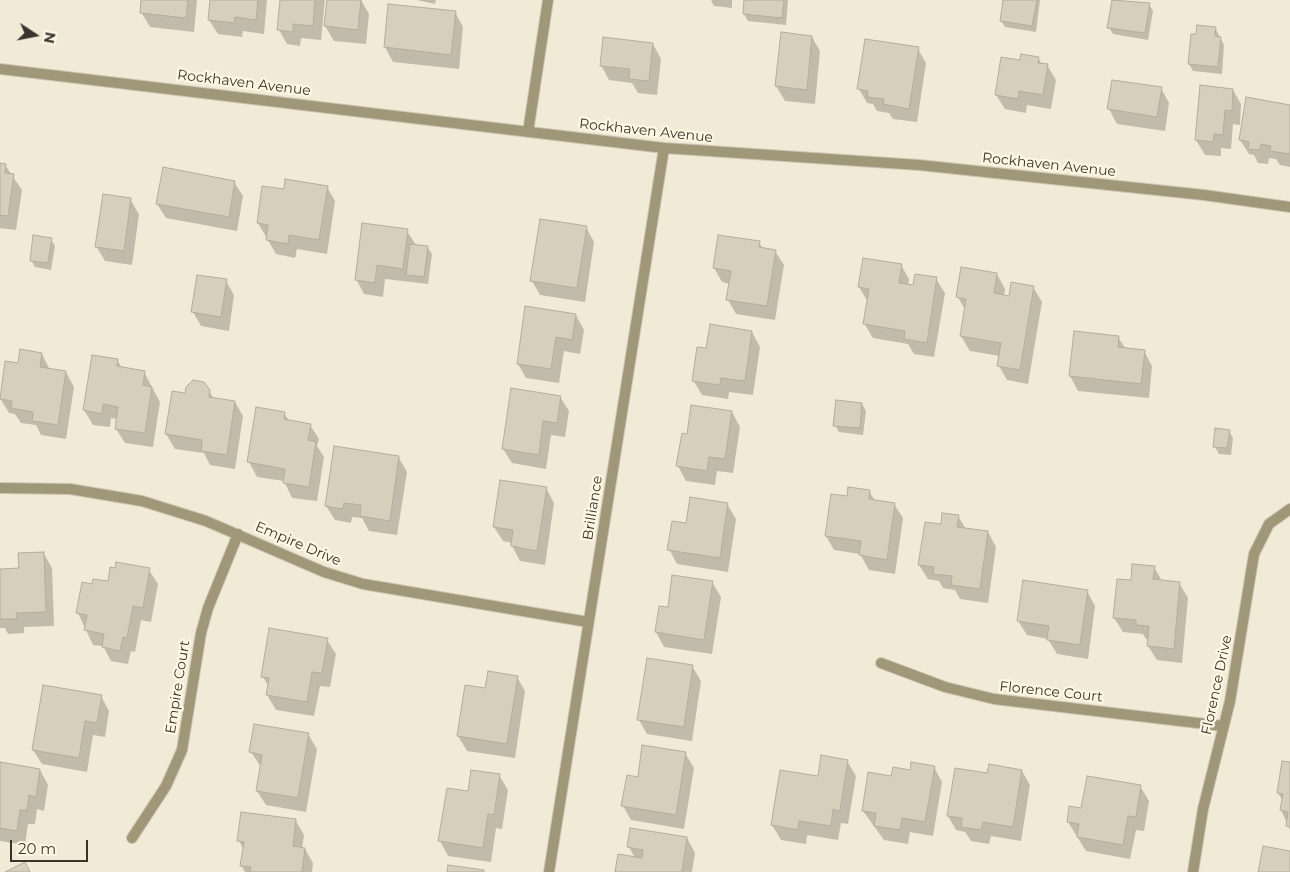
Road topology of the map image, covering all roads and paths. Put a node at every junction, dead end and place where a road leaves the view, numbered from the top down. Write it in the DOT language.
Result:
graph roads {
  1 [pos="548,0"];
  2 [pos="0,69"];
  3 [pos="528,132"];
  4 [pos="664,148"];
  5 [pos="1290,207"];
  6 [pos="0,488"];
  7 [pos="1286,510"];
  8 [pos="238,534"];
  9 [pos="588,622"];
  10 [pos="881,663"];
  11 [pos="1223,726"];
  12 [pos="132,838"];
  13 [pos="549,872"];
  14 [pos="1193,872"];
  1 -- 3 [label="street"];
  2 -- 3 [label="street, Rockhaven Avenue"];
  3 -- 4 [label="street, Rockhaven Avenue"];
  4 -- 5 [label="street, Rockhaven Avenue"];
  4 -- 9 [label="street, Brilliance"];
  6 -- 8 [label="street, Empire Drive"];
  7 -- 11 [label="street, Florence Drive"];
  8 -- 9 [label="street, Empire Drive"];
  8 -- 12 [label="street, Empire Court"];
  9 -- 13 [label="street, Brilliance"];
  10 -- 11 [label="street, Florence Court"];
  11 -- 14 [label="street, Florence Drive"];
}
